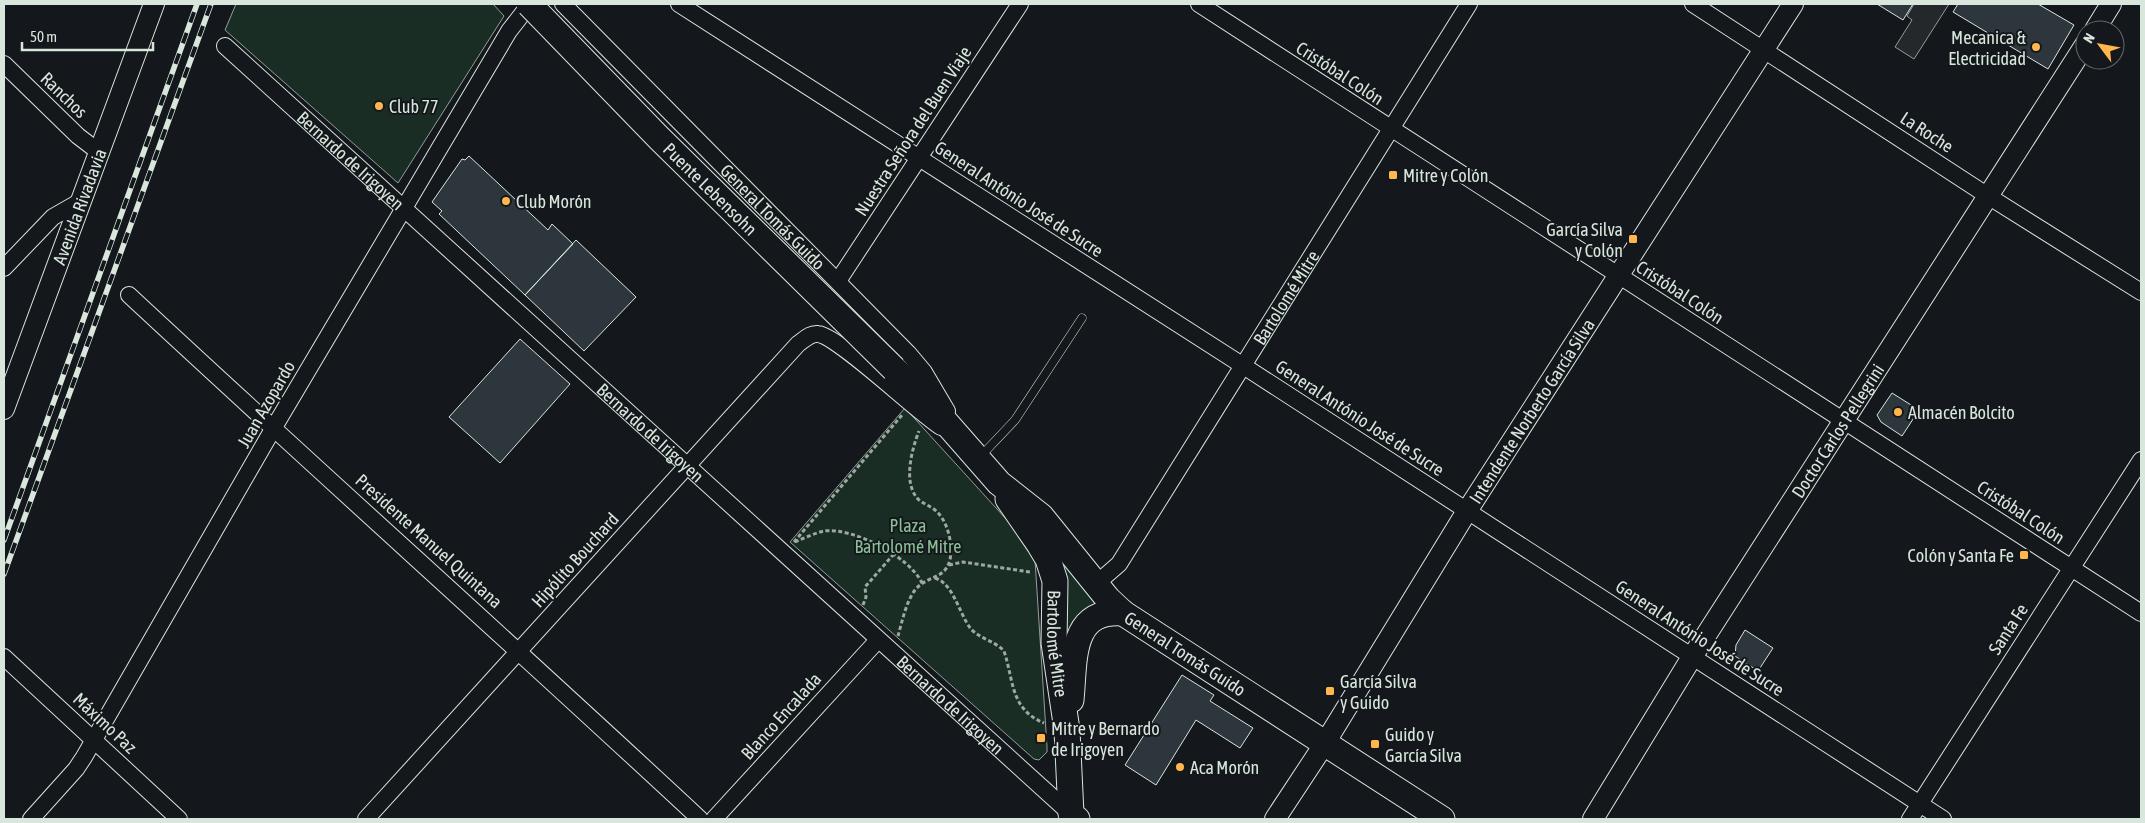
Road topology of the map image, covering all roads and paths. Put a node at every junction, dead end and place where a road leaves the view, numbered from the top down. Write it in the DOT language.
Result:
graph roads {
  1 [pos="154,4"];
  2 [pos="529,4"];
  3 [pos="563,4"];
  4 [pos="678,4"];
  5 [pos="1020,4"];
  6 [pos="1199,4"];
  7 [pos="1469,4"];
  8 [pos="1693,4"];
  9 [pos="1793,4"];
  10 [pos="2112,4"];
  11 [pos="2102,20"];
  12 [pos="225,46"];
  13 [pos="1764,49"];
  14 [pos="2075,61"];
  15 [pos="4,64"];
  16 [pos="1390,129"];
  17 [pos="99,152"];
  18 [pos="919,159"];
  19 [pos="1988,196"];
  20 [pos="81,201"];
  21 [pos="403,208"];
  22 [pos="4,268"];
  23 [pos="1619,276"];
  24 [pos="838,281"];
  25 [pos="2141,292"];
  26 [pos="129,295"];
  27 [pos="1082,318"];
  28 [pos="817,334"];
  29 [pos="1242,365"];
  30 [pos="894,369"];
  31 [pos="910,405"];
  32 [pos="4,409"];
  33 [pos="924,416"];
  34 [pos="1843,421"];
  35 [pos="273,429"];
  36 [pos="972,451"];
  37 [pos="2141,460"];
  38 [pos="687,466"];
  39 [pos="999,483"];
  40 [pos="1467,511"];
  41 [pos="789,549"];
  42 [pos="893,555"];
  43 [pos="949,565"];
  44 [pos="1052,568"];
  45 [pos="2071,568"];
  46 [pos="934,578"];
  47 [pos="922,584"];
  48 [pos="1096,584"];
  49 [pos="1123,613"];
  50 [pos="2141,613"];
  51 [pos="852,617"];
  52 [pos="878,640"];
  53 [pos="520,651"];
  54 [pos="893,654"];
  55 [pos="4,657"];
  56 [pos="1692,657"];
  57 [pos="1067,730"];
  58 [pos="94,741"];
  59 [pos="1325,743"];
  60 [pos="1920,804"];
  61 [pos="1073,817"];
  62 [pos="31,819"];
  63 [pos="179,819"];
  64 [pos="366,819"];
  65 [pos="700,819"];
  66 [pos="714,819"];
  67 [pos="1276,819"];
  68 [pos="1442,819"];
  69 [pos="1592,819"];
  70 [pos="1910,819"];
  71 [pos="1943,819"];
  1 -- 17 [label="street, Avenida Rivadavia"];
  2 -- 21 [label="street, Juan Azopardo"];
  2 -- 30 [label="main road, Puente Lebensohn, bridge"];
  3 -- 24 [label="street, General Tomás Guido"];
  4 -- 18 [label="street, General António José de Sucre"];
  5 -- 18 [label="street, Nuestra Señora del Buen Viaje"];
  6 -- 16 [label="street, Cristóbal Colón"];
  7 -- 16 [label="street, Bartolomé Mitre"];
  8 -- 13 [label="street, La Roche"];
  9 -- 13 [label="street, Intendente Norberto García Silva"];
  10 -- 11 [label="street"];
  12 -- 21 [label="street, Bernardo de Irigoyen"];
  13 -- 19 [label="street, La Roche"];
  13 -- 23 [label="street, Intendente Norberto García Silva"];
  14 -- 19 [label="street, Doctor Carlos Pellegrini"];
  15 -- 17 [label="street, Ranchos"];
  16 -- 23 [label="street, Cristóbal Colón"];
  16 -- 29 [label="street, Bartolomé Mitre"];
  17 -- 20 [label="street, Avenida Rivadavia"];
  18 -- 24 [label="street, Nuestra Señora del Buen Viaje"];
  18 -- 29 [label="street, General António José de Sucre"];
  19 -- 25 [label="street, La Roche"];
  19 -- 34 [label="street, Doctor Carlos Pellegrini"];
  20 -- 22 [label="street"];
  20 -- 32 [label="street, Avenida Rivadavia"];
  21 -- 35 [label="street, Juan Azopardo"];
  21 -- 38 [label="street, Bernardo de Irigoyen"];
  23 -- 34 [label="street, Cristóbal Colón"];
  23 -- 40 [label="street, Intendente Norberto García Silva"];
  24 -- 36 [label="street, General Tomás Guido"];
  26 -- 35 [label="street, Presidente Manuel Quintana"];
  27 -- 36 [label="lane"];
  28 -- 31 [label="street, General Tomás Guido"];
  28 -- 38 [label="street, Hipólito Bouchard"];
  29 -- 40 [label="street, General António José de Sucre"];
  29 -- 48 [label="street, Bartolomé Mitre"];
  30 -- 36 [label="main road, General Tomás Guido"];
  31 -- 33 [label="street, General Tomás Guido"];
  31 -- 41 [label="path"];
  33 -- 36 [label="street, General Tomás Guido"];
  33 -- 43 [label="path"];
  34 -- 45 [label="street, Cristóbal Colón"];
  34 -- 56 [label="street, Doctor Carlos Pellegrini"];
  35 -- 53 [label="street, Presidente Manuel Quintana"];
  35 -- 58 [label="street, Juan Azopardo"];
  36 -- 39 [label="main road, General Tomás Guido"];
  37 -- 45 [label="street, Santa Fe"];
  38 -- 41 [label="street, Bernardo de Irigoyen"];
  38 -- 53 [label="street, Hipólito Bouchard"];
  39 -- 44 [label="main road, Bartolomé Mitre"];
  39 -- 48 [label="main road, General Tomás Guido"];
  40 -- 56 [label="street, General António José de Sucre"];
  40 -- 59 [label="street, Intendente Norberto García Silva"];
  41 -- 42 [label="path"];
  41 -- 51 [label="street, Bernardo de Irigoyen"];
  42 -- 47 [label="path"];
  42 -- 51 [label="path"];
  43 -- 44 [label="path"];
  43 -- 46 [label="path"];
  44 -- 57 [label="main road, Bartolomé Mitre"];
  45 -- 50 [label="street, Cristóbal Colón"];
  45 -- 60 [label="street, Santa Fe"];
  46 -- 47 [label="path"];
  46 -- 57 [label="path"];
  47 -- 54 [label="path"];
  48 -- 49 [label="main road, General Tomás Guido"];
  49 -- 57 [label="main road"];
  49 -- 59 [label="main road, General Tomás Guido"];
  51 -- 52 [label="street, Bernardo de Irigoyen"];
  52 -- 54 [label="street, Bernardo de Irigoyen"];
  52 -- 66 [label="street, Blanco Encalada"];
  53 -- 64 [label="street, Hipólito Bouchard"];
  53 -- 65 [label="street, Presidente Manuel Quintana"];
  54 -- 61 [label="street, Bernardo de Irigoyen"];
  55 -- 58 [label="street, Máximo Paz"];
  56 -- 60 [label="street, General António José de Sucre"];
  56 -- 69 [label="street, Doctor Carlos Pellegrini"];
  57 -- 61 [label="main road, Bartolomé Mitre"];
  58 -- 62 [label="street, Juan Azopardo"];
  58 -- 63 [label="street, Máximo Paz"];
  59 -- 67 [label="street, Intendente Norberto García Silva"];
  59 -- 68 [label="main road, General Tomás Guido"];
  60 -- 70 [label="street, Santa Fe"];
  60 -- 71 [label="street, General António José de Sucre"];
}
